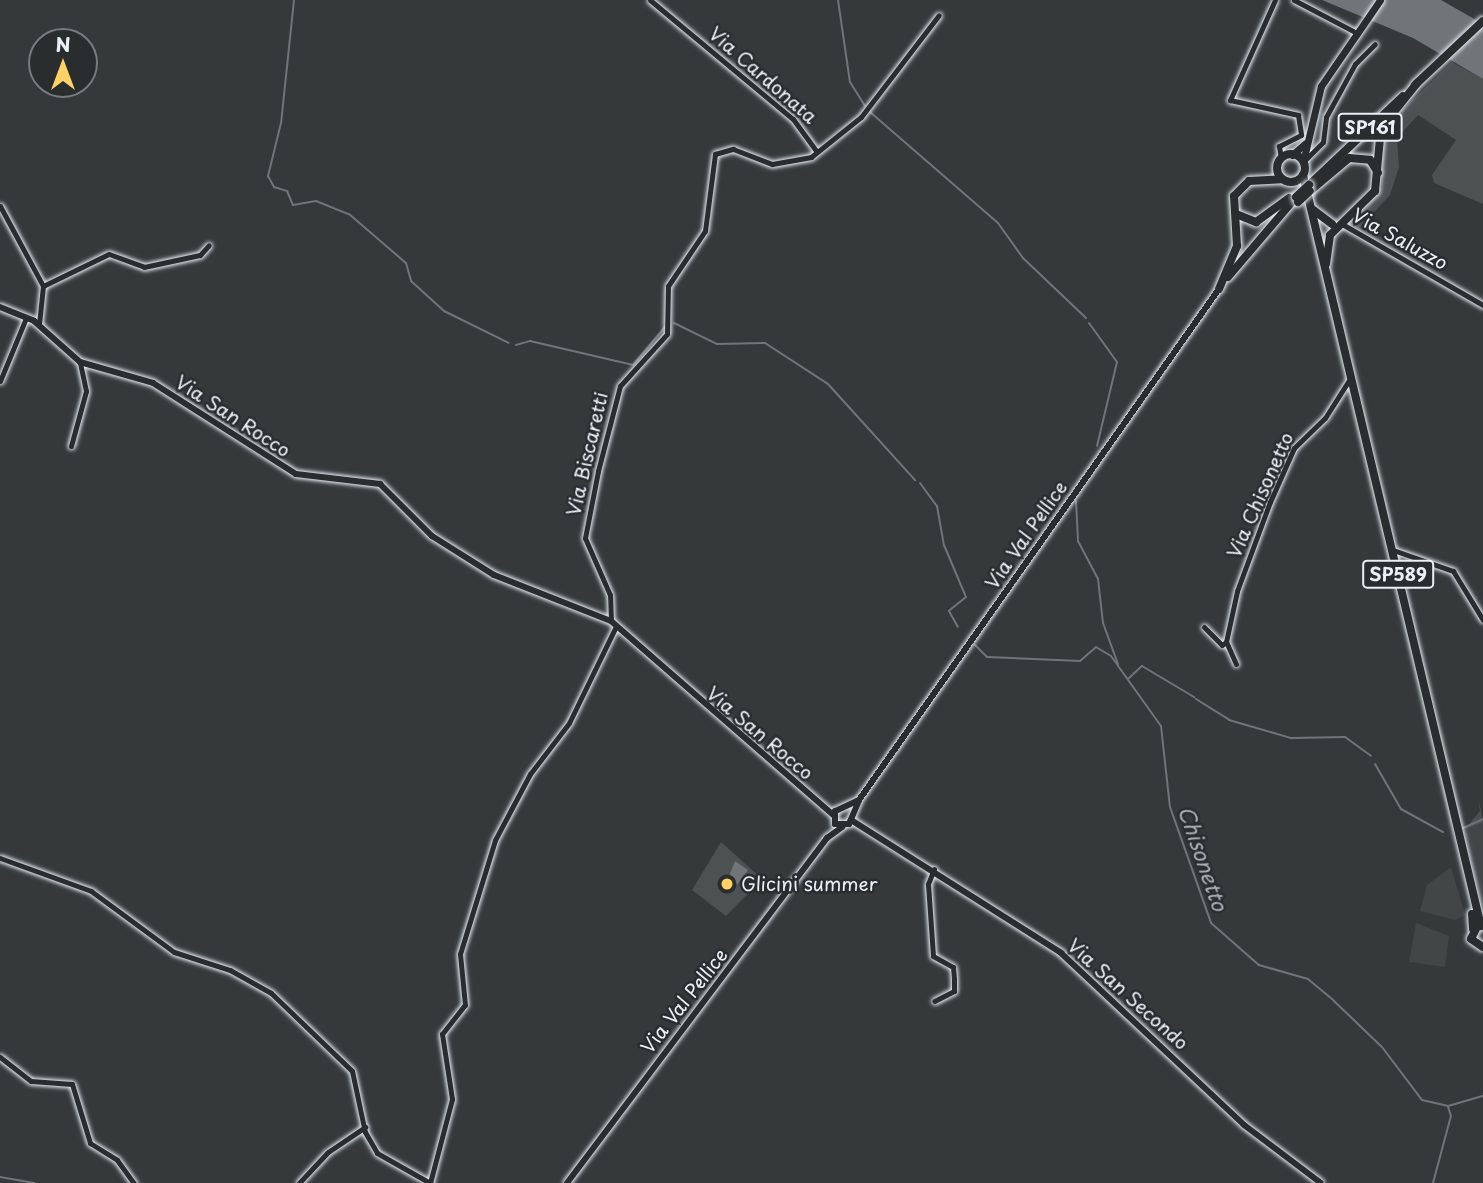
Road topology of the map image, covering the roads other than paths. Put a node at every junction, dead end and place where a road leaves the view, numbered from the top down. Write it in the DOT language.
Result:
graph roads {
  1 [pos="650,0"];
  2 [pos="1275,0"];
  3 [pos="1294,0"];
  4 [pos="1380,0"];
  5 [pos="939,15"];
  6 [pos="1483,21"];
  7 [pos="1353,31"];
  8 [pos="1375,44"];
  9 [pos="1418,82"];
  10 [pos="1306,143"];
  11 [pos="816,151"];
  12 [pos="1292,155"];
  13 [pos="1279,162"];
  14 [pos="1303,162"];
  15 [pos="1379,175"];
  16 [pos="1261,177"];
  17 [pos="1287,181"];
  18 [pos="1307,185"];
  19 [pos="1296,197"];
  20 [pos="0,206"];
  21 [pos="1310,206"];
  22 [pos="1234,211"];
  23 [pos="1335,224"];
  24 [pos="1330,235"];
  25 [pos="1315,236"];
  26 [pos="209,245"];
  27 [pos="43,286"];
  28 [pos="1219,289"];
  29 [pos="1331,295"];
  30 [pos="1483,305"];
  31 [pos="0,307"];
  32 [pos="26,318"];
  33 [pos="39,325"];
  34 [pos="80,362"];
  35 [pos="1351,377"];
  36 [pos="0,381"];
  37 [pos="71,446"];
  38 [pos="1393,550"];
  39 [pos="1483,620"];
  40 [pos="613,623"];
  41 [pos="1204,627"];
  42 [pos="1226,642"];
  43 [pos="1236,664"];
  44 [pos="820,803"];
  45 [pos="845,817"];
  46 [pos="833,818"];
  47 [pos="827,838"];
  48 [pos="0,858"];
  49 [pos="934,869"];
  50 [pos="1479,927"];
  51 [pos="1480,946"];
  52 [pos="1483,955"];
  53 [pos="934,1001"];
  54 [pos="0,1057"];
  55 [pos="365,1128"];
  56 [pos="572,1176"];
  57 [pos="134,1183"];
  58 [pos="299,1183"];
  59 [pos="430,1183"];
  60 [pos="566,1183"];
  61 [pos="579,1183"];
  62 [pos="1321,1183"];
  1 -- 11 [label="street, Via Cardonata"];
  2 -- 13 [label="street"];
  3 -- 7 [label="street"];
  4 -- 10 [label="main road"];
  5 -- 11 [label="street, Via Biscaretti"];
  6 -- 9 [label="main road, SP161"];
  8 -- 14 [label="street"];
  9 -- 15 [label="main road"];
  9 -- 18 [label="main road, SP161"];
  10 -- 12 [label="main road"];
  10 -- 14 [label="main road"];
  11 -- 40 [label="street, Via Biscaretti"];
  12 -- 13 [label="main road"];
  12 -- 14 [label="main road"];
  13 -- 16 [label="main road"];
  13 -- 17 [label="main road"];
  14 -- 18 [label="main road, SP589"];
  15 -- 18 [label="main road"];
  15 -- 23 [label="main road"];
  16 -- 17 [label="main road"];
  16 -- 22 [label="main road"];
  17 -- 18 [label="main road"];
  17 -- 18 [label="main road"];
  18 -- 19 [label="main road, SP161, bridge"];
  18 -- 21 [label="main road, SP589"];
  19 -- 22 [label="main road"];
  19 -- 28 [label="main road, SP161"];
  20 -- 27 [label="street"];
  21 -- 23 [label="main road"];
  21 -- 25 [label="main road, SP589"];
  22 -- 28 [label="main road"];
  23 -- 24 [label="main road"];
  23 -- 25 [label="main road"];
  23 -- 30 [label="street, Via Saluzzo"];
  24 -- 25 [label="main road"];
  24 -- 29 [label="main road, SP589"];
  25 -- 29 [label="main road, SP589"];
  26 -- 27 [label="street"];
  27 -- 33 [label="street"];
  28 -- 45 [label="street, Via Val Pellice / SP161"];
  29 -- 35 [label="main road, SP589"];
  31 -- 32 [label="street, Via San Rocco"];
  32 -- 33 [label="street, Via San Rocco"];
  32 -- 36 [label="street"];
  33 -- 34 [label="street, Via San Rocco"];
  34 -- 37 [label="street"];
  34 -- 40 [label="street, Via San Rocco"];
  35 -- 38 [label="main road, SP589"];
  35 -- 42 [label="street, Via Chisonetto"];
  38 -- 39 [label="street"];
  38 -- 50 [label="main road, SP589"];
  40 -- 44 [label="street, Via San Rocco"];
  40 -- 59 [label="street"];
  41 -- 42 [label="street"];
  42 -- 43 [label="street"];
  44 -- 45 [label="street, Via San Rocco"];
  44 -- 46 [label="street, Via San Rocco"];
  45 -- 46 [label="street, SP161"];
  45 -- 46 [label="street, Via San Rocco"];
  45 -- 47 [label="street, SP161"];
  45 -- 49 [label="street, Via San Secondo"];
  46 -- 47 [label="street, SP161"];
  47 -- 56 [label="street, Via Val Pellice / SP161"];
  48 -- 55 [label="street"];
  49 -- 53 [label="street"];
  49 -- 62 [label="street, Via San Secondo"];
  50 -- 51 [label="main road, SP589"];
  51 -- 52 [label="main road, SP589"];
  54 -- 57 [label="street"];
  55 -- 58 [label="street"];
  55 -- 59 [label="street"];
  56 -- 60 [label="street, Via Val Pellice / SP161"];
  56 -- 61 [label="street"];
}
